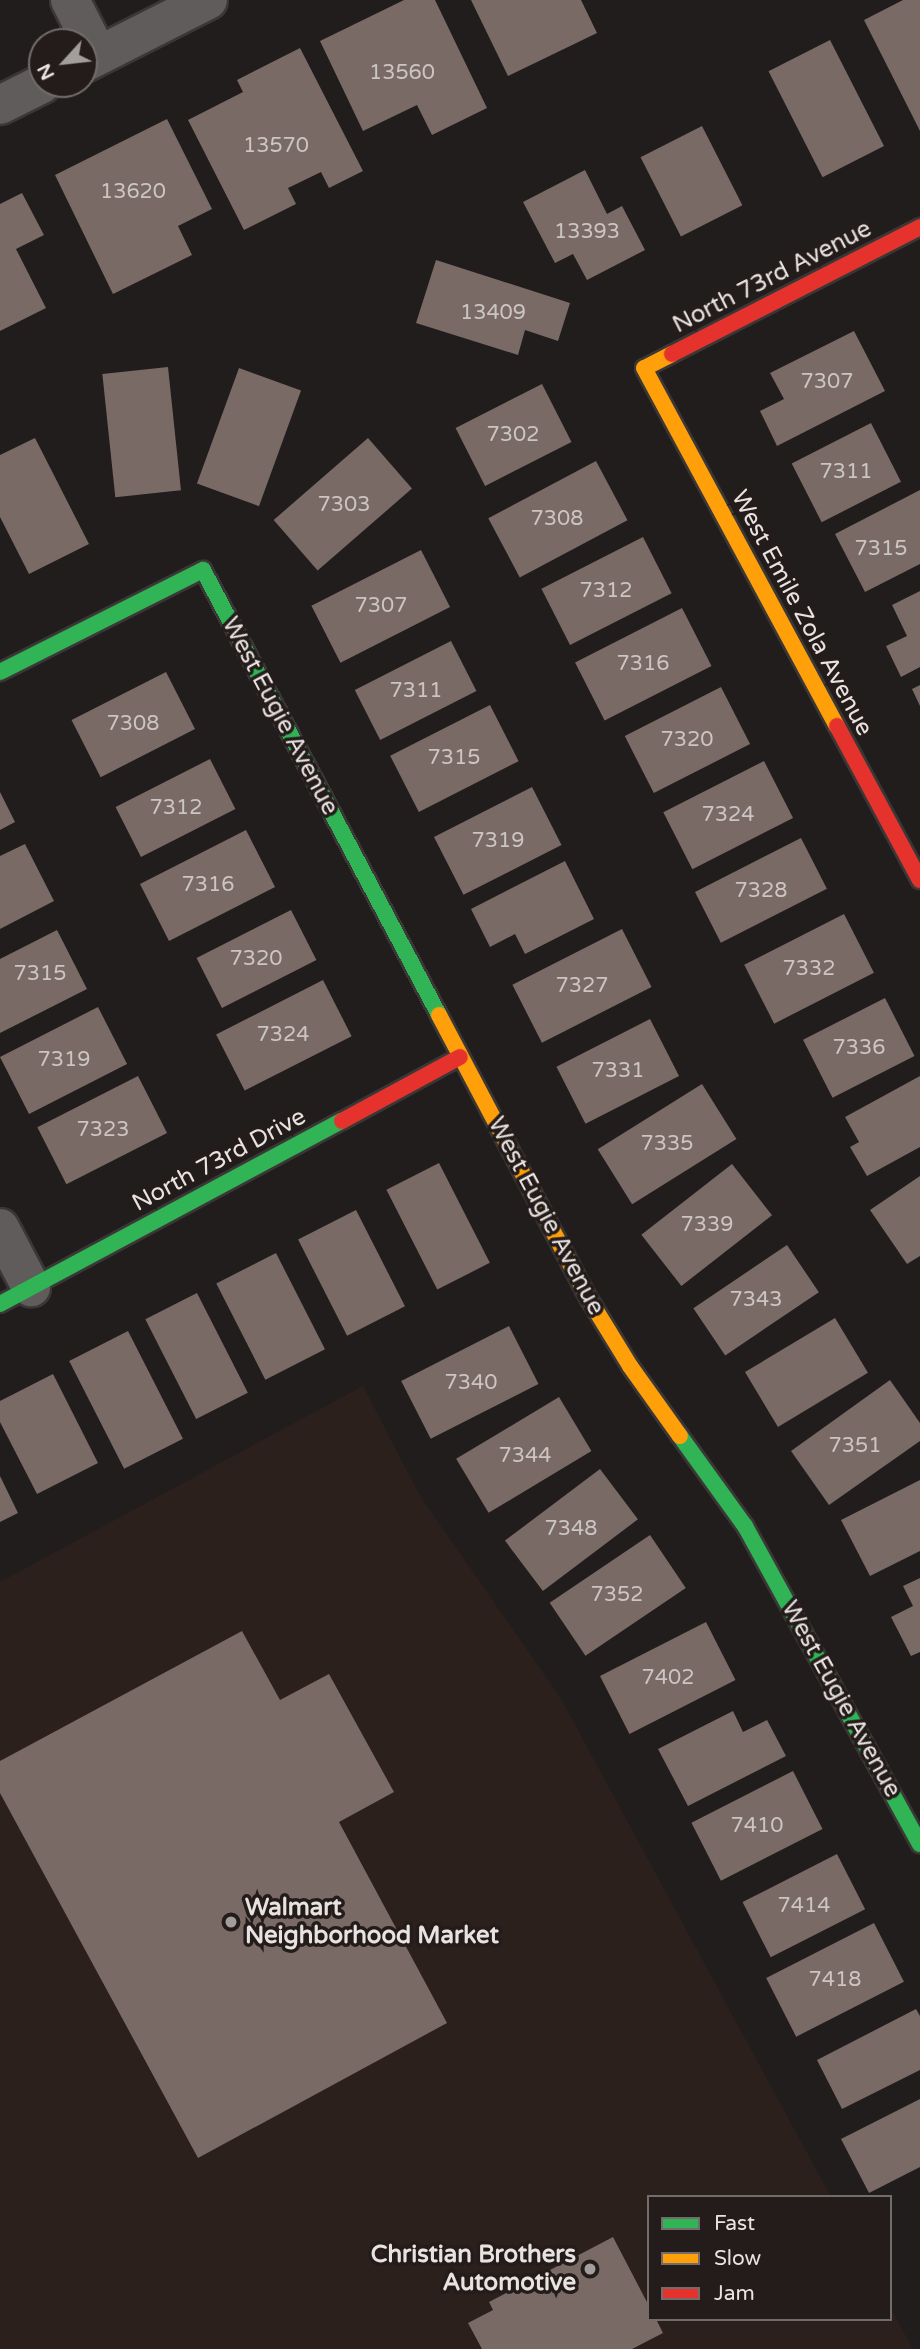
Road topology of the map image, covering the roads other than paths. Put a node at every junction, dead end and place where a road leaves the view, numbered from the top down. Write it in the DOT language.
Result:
graph roads {
  1 [pos="70,0"];
  2 [pos="208,0"];
  3 [pos="80,28"];
  4 [pos="98,55"];
  5 [pos="28,91"];
  6 [pos="0,105"];
  7 [pos="920,227"];
  8 [pos="644,368"];
  9 [pos="0,672"];
  10 [pos="920,880"];
  11 [pos="460,1057"];
  12 [pos="0,1228"];
  13 [pos="16,1295"];
  14 [pos="920,1844"];
  1 -- 3 [label="street"];
  2 -- 4 [label="street"];
  5 -- 6 [label="street"];
  7 -- 8 [label="street, North 73rd Avenue"];
  8 -- 10 [label="street, West Emile Zola Avenue"];
  9 -- 11 [label="street, West Eugie Avenue"];
  11 -- 13 [label="street, North 73rd Drive"];
  11 -- 14 [label="street, West Eugie Avenue"];
  12 -- 13 [label="street"];
}
